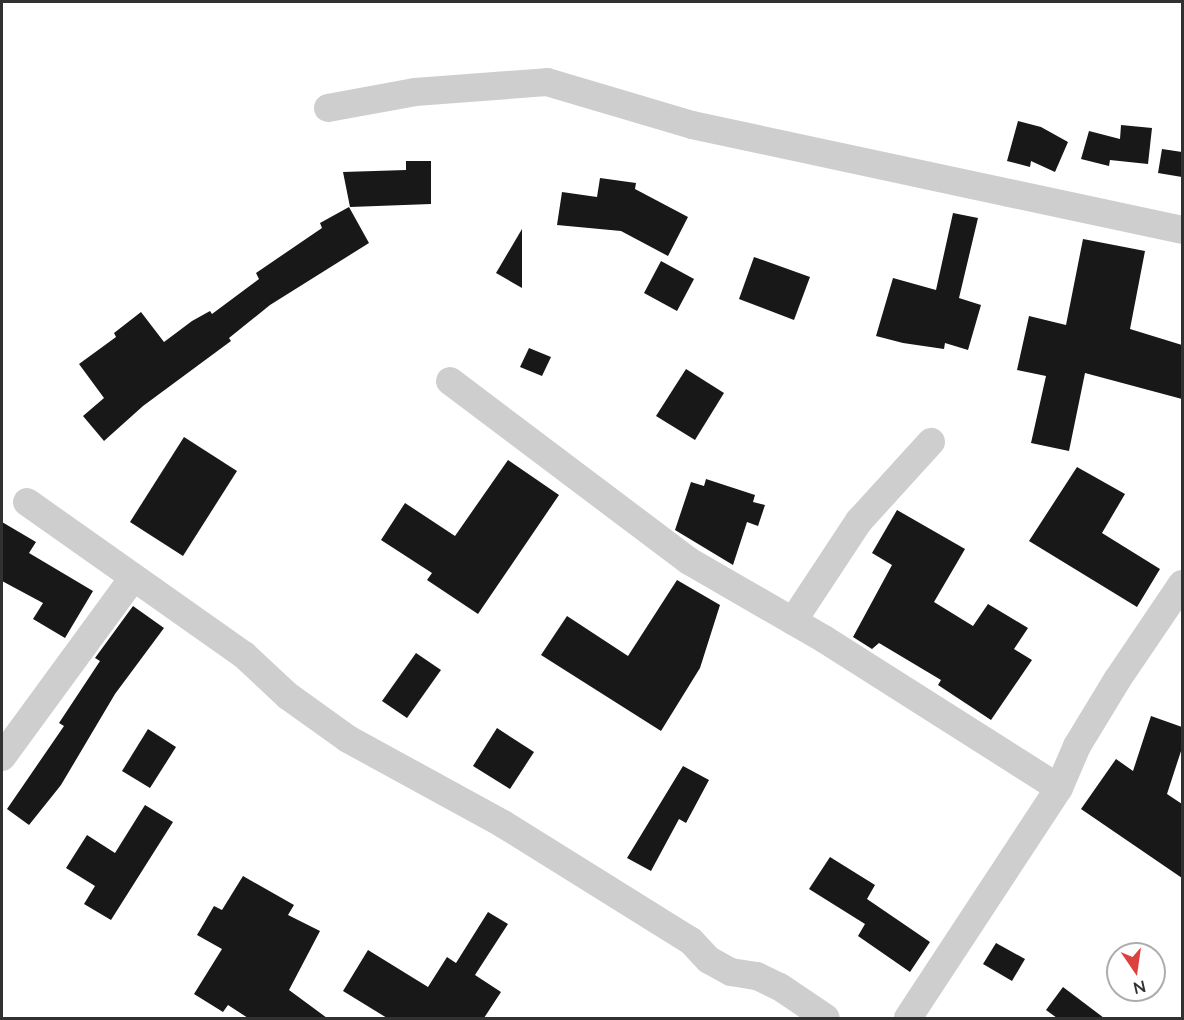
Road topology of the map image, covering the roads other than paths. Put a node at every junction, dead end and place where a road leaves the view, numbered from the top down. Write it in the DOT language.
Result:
graph roads {
  1 [pos="328,108"];
  2 [pos="1182,230"];
  3 [pos="450,381"];
  4 [pos="931,442"];
  5 [pos="27,502"];
  6 [pos="133,578"];
  7 [pos="1182,584"];
  8 [pos="793,621"];
  9 [pos="2,757"];
  10 [pos="1059,788"];
  11 [pos="826,1018"];
  12 [pos="908,1018"];
  1 -- 2 [label="street"];
  3 -- 8 [label="street"];
  4 -- 8 [label="street"];
  5 -- 6 [label="street"];
  6 -- 9 [label="street"];
  6 -- 11 [label="street"];
  7 -- 10 [label="street"];
  8 -- 10 [label="street"];
  10 -- 12 [label="street"];
}
